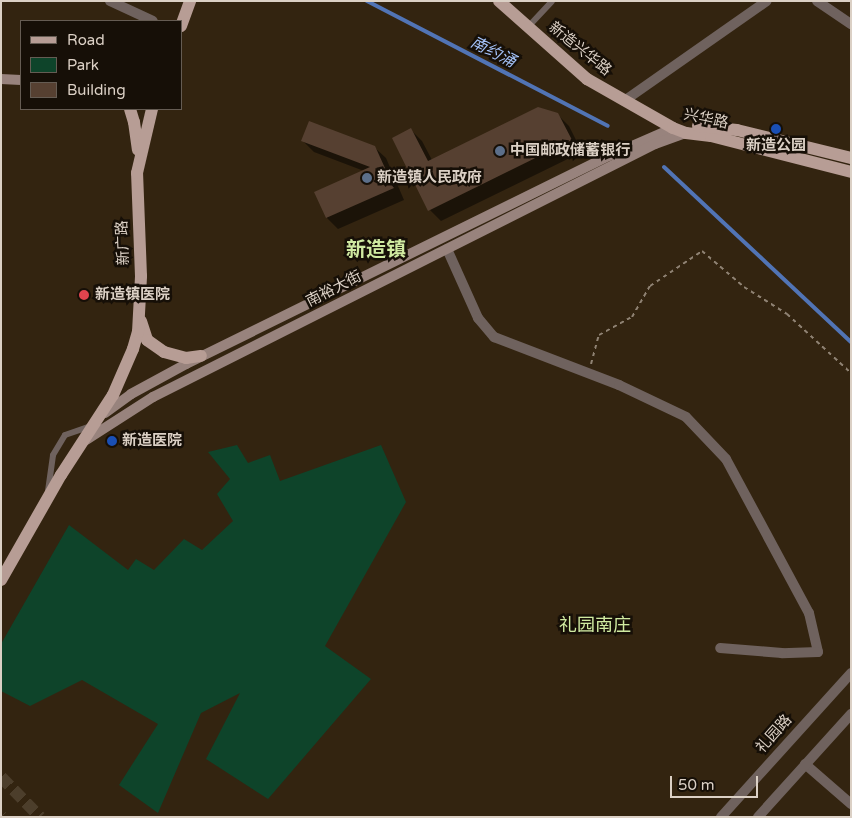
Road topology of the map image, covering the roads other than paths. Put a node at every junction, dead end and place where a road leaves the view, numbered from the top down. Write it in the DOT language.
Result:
graph roads {
  1 [pos="110,1"];
  2 [pos="190,1"];
  3 [pos="499,1"];
  4 [pos="552,1"];
  5 [pos="767,1"];
  6 [pos="817,1"];
  7 [pos="151,20"];
  8 [pos="182,23"];
  9 [pos="851,24"];
  10 [pos="528,27"];
  11 [pos="1,79"];
  12 [pos="20,80"];
  13 [pos="624,101"];
  14 [pos="130,110"];
  15 [pos="152,110"];
  16 [pos="673,128"];
  17 [pos="686,133"];
  18 [pos="851,158"];
  19 [pos="139,162"];
  20 [pos="851,172"];
  21 [pos="447,250"];
  22 [pos="139,314"];
  23 [pos="201,356"];
  24 [pos="92,426"];
  25 [pos="81,443"];
  26 [pos="48,497"];
  27 [pos="1,580"];
  28 [pos="720,648"];
  29 [pos="851,673"];
  30 [pos="851,714"];
  31 [pos="805,764"];
  32 [pos="851,804"];
  33 [pos="721,817"];
  34 [pos="758,817"];
  1 -- 7 [label="street"];
  2 -- 8 [label="main road"];
  3 -- 10 [label="main road, 新造兴华路"];
  4 -- 10 [label="lane"];
  5 -- 13 [label="street"];
  6 -- 9 [label="street"];
  10 -- 13 [label="main road, 新造兴华路"];
  11 -- 12 [label="main road"];
  13 -- 16 [label="main road, 新造兴华路"];
  14 -- 19 [label="main road"];
  15 -- 19 [label="main road, 新广路"];
  16 -- 17 [label="main road, 兴华路"];
  16 -- 18 [label="main road, 兴华路"];
  16 -- 23 [label="main road, 南裕大街"];
  17 -- 20 [label="main road, 兴华路"];
  17 -- 21 [label="main road, 南裕大街"];
  19 -- 22 [label="main road, 新广路"];
  21 -- 25 [label="main road, 南裕大街"];
  21 -- 28 [label="street"];
  22 -- 23 [label="main road"];
  22 -- 24 [label="main road, 新广路"];
  23 -- 24 [label="main road, 南裕大街"];
  24 -- 25 [label="main road, 新广路"];
  24 -- 26 [label="lane"];
  25 -- 26 [label="main road"];
  26 -- 27 [label="main road"];
  29 -- 33 [label="street, 礼园路"];
  30 -- 31 [label="street"];
  31 -- 32 [label="street"];
  31 -- 34 [label="street"];
}
